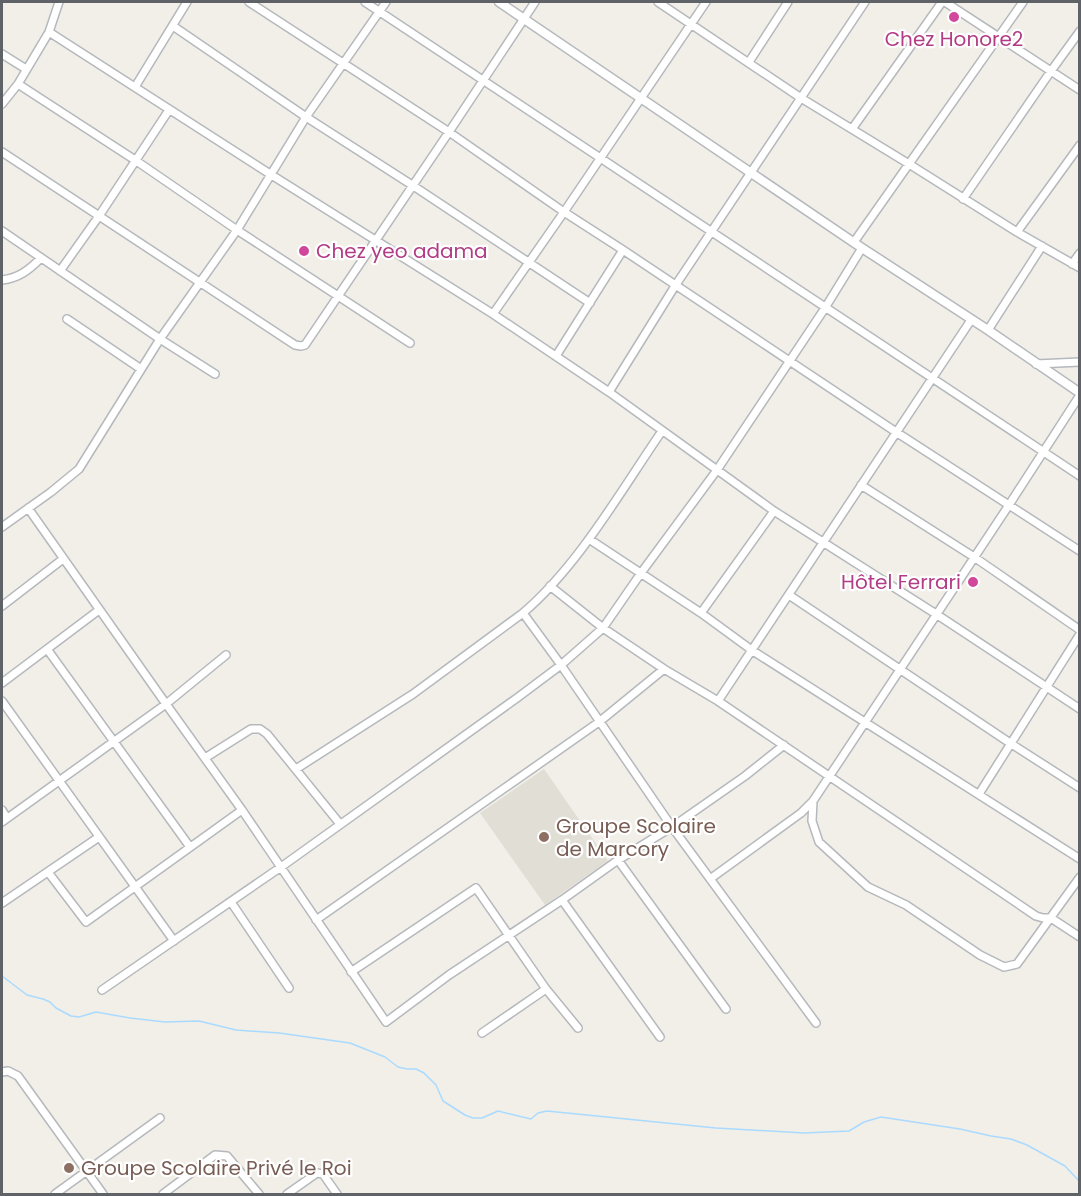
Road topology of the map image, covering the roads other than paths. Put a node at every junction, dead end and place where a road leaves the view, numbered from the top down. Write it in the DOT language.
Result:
graph roads {
  1 [pos="59,2"];
  2 [pos="187,2"];
  3 [pos="249,2"];
  4 [pos="365,2"];
  5 [pos="386,2"];
  6 [pos="499,2"];
  7 [pos="535,2"];
  8 [pos="658,2"];
  9 [pos="706,2"];
  10 [pos="788,2"];
  11 [pos="865,2"];
  12 [pos="943,2"];
  13 [pos="1023,2"];
  14 [pos="380,12"];
  15 [pos="524,18"];
  16 [pos="691,23"];
  17 [pos="173,26"];
  18 [pos="50,32"];
  19 [pos="1080,32"];
  20 [pos="997,37"];
  21 [pos="2,54"];
  22 [pos="749,62"];
  23 [pos="344,64"];
  24 [pos="26,69"];
  25 [pos="1050,71"];
  26 [pos="483,80"];
  27 [pos="18,84"];
  28 [pos="135,87"];
  29 [pos="1080,90"];
  30 [pos="641,97"];
  31 [pos="801,98"];
  32 [pos="2,104"];
  33 [pos="169,110"];
  34 [pos="306,117"];
  35 [pos="852,129"];
  36 [pos="449,132"];
  37 [pos="1080,145"];
  38 [pos="2,152"];
  39 [pos="600,157"];
  40 [pos="135,160"];
  41 [pos="909,164"];
  42 [pos="751,172"];
  43 [pos="270,174"];
  44 [pos="412,185"];
  45 [pos="963,199"];
  46 [pos="564,212"];
  47 [pos="99,216"];
  48 [pos="237,230"];
  49 [pos="2,231"];
  50 [pos="712,231"];
  51 [pos="1017,232"];
  52 [pos="375,241"];
  53 [pos="854,242"];
  54 [pos="1042,246"];
  55 [pos="862,248"];
  56 [pos="623,250"];
  57 [pos="1080,253"];
  58 [pos="41,258"];
  59 [pos="529,262"];
  60 [pos="1072,264"];
  61 [pos="1080,268"];
  62 [pos="60,270"];
  63 [pos="2,280"];
  64 [pos="200,283"];
  65 [pos="675,286"];
  66 [pos="338,295"];
  67 [pos="590,303"];
  68 [pos="825,308"];
  69 [pos="493,314"];
  70 [pos="67,319"];
  71 [pos="971,320"];
  72 [pos="988,330"];
  73 [pos="160,339"];
  74 [pos="410,343"];
  75 [pos="556,356"];
  76 [pos="789,361"];
  77 [pos="1080,362"];
  78 [pos="1036,364"];
  79 [pos="141,369"];
  80 [pos="215,374"];
  81 [pos="932,378"];
  82 [pos="609,392"];
  83 [pos="1080,394"];
  84 [pos="662,431"];
  85 [pos="896,432"];
  86 [pos="1043,452"];
  87 [pos="717,470"];
  88 [pos="1080,476"];
  89 [pos="861,485"];
  90 [pos="1009,505"];
  91 [pos="28,508"];
  92 [pos="774,511"];
  93 [pos="2,527"];
  94 [pos="589,539"];
  95 [pos="825,542"];
  96 [pos="1080,551"];
  97 [pos="974,557"];
  98 [pos="63,559"];
  99 [pos="641,573"];
  100 [pos="550,586"];
  101 [pos="789,595"];
  102 [pos="2,606"];
  103 [pos="99,610"];
  104 [pos="523,613"];
  105 [pos="701,613"];
  106 [pos="936,614"];
  107 [pos="603,628"];
  108 [pos="1080,632"];
  109 [pos="47,649"];
  110 [pos="753,651"];
  111 [pos="226,656"];
  112 [pos="561,665"];
  113 [pos="664,669"];
  114 [pos="900,669"];
  115 [pos="2,683"];
  116 [pos="1046,687"];
  117 [pos="718,701"];
  118 [pos="2,702"];
  119 [pos="166,705"];
  120 [pos="1080,709"];
  121 [pos="599,722"];
  122 [pos="865,723"];
  123 [pos="114,742"];
  124 [pos="1010,743"];
  125 [pos="784,745"];
  126 [pos="205,758"];
  127 [pos="296,769"];
  128 [pos="829,776"];
  129 [pos="59,780"];
  130 [pos="1080,788"];
  131 [pos="979,794"];
  132 [pos="813,801"];
  133 [pos="2,810"];
  134 [pos="242,810"];
  135 [pos="4,820"];
  136 [pos="340,824"];
  137 [pos="672,827"];
  138 [pos="99,837"];
  139 [pos="190,847"];
  140 [pos="1080,859"];
  141 [pos="618,860"];
  142 [pos="281,867"];
  143 [pos="48,872"];
  144 [pos="1080,878"];
  145 [pos="710,879"];
  146 [pos="135,887"];
  147 [pos="562,900"];
  148 [pos="231,902"];
  149 [pos="2,903"];
  150 [pos="1051,918"];
  151 [pos="316,920"];
  152 [pos="509,934"];
  153 [pos="1080,937"];
  154 [pos="174,942"];
  155 [pos="351,972"];
  156 [pos="289,988"];
  157 [pos="546,988"];
  158 [pos="102,990"];
  159 [pos="726,1009"];
  160 [pos="816,1023"];
  161 [pos="578,1028"];
  162 [pos="482,1033"];
  163 [pos="660,1037"];
  164 [pos="2,1072"];
  165 [pos="160,1118"];
  166 [pos="87,1172"];
  167 [pos="174,1186"];
  168 [pos="55,1194"];
  169 [pos="103,1194"];
  170 [pos="163,1194"];
  171 [pos="181,1194"];
  172 [pos="259,1194"];
  173 [pos="287,1194"];
  174 [pos="338,1194"];
  1 -- 18 [label="street"];
  2 -- 17 [label="street"];
  3 -- 23 [label="street"];
  4 -- 14 [label="street"];
  5 -- 14 [label="street"];
  6 -- 15 [label="street"];
  7 -- 15 [label="street"];
  8 -- 16 [label="street"];
  9 -- 16 [label="street"];
  10 -- 22 [label="street"];
  11 -- 31 [label="street"];
  12 -- 20 [label="street"];
  12 -- 35 [label="street"];
  13 -- 20 [label="street"];
  14 -- 23 [label="street"];
  14 -- 26 [label="street"];
  15 -- 26 [label="street"];
  15 -- 30 [label="street"];
  16 -- 22 [label="street"];
  16 -- 30 [label="street"];
  17 -- 28 [label="street"];
  17 -- 34 [label="street"];
  18 -- 24 [label="street"];
  18 -- 28 [label="street"];
  19 -- 25 [label="street"];
  20 -- 25 [label="street"];
  20 -- 41 [label="street"];
  21 -- 24 [label="street"];
  22 -- 31 [label="street"];
  23 -- 34 [label="street"];
  23 -- 36 [label="street"];
  24 -- 27 [label="street"];
  25 -- 29 [label="street"];
  25 -- 45 [label="street"];
  26 -- 36 [label="street"];
  26 -- 39 [label="street"];
  27 -- 32 [label="street"];
  27 -- 40 [label="street"];
  28 -- 33 [label="street"];
  30 -- 39 [label="street"];
  30 -- 42 [label="street"];
  31 -- 35 [label="street"];
  31 -- 42 [label="street"];
  33 -- 40 [label="street"];
  33 -- 43 [label="street"];
  34 -- 43 [label="street"];
  34 -- 44 [label="street"];
  35 -- 41 [label="street"];
  36 -- 44 [label="street"];
  36 -- 46 [label="street"];
  37 -- 51 [label="street"];
  38 -- 47 [label="street"];
  39 -- 46 [label="street"];
  39 -- 50 [label="street"];
  40 -- 47 [label="street"];
  40 -- 48 [label="street"];
  41 -- 45 [label="street"];
  41 -- 53 [label="street"];
  42 -- 50 [label="street"];
  42 -- 53 [label="street"];
  43 -- 48 [label="street"];
  43 -- 52 [label="street"];
  44 -- 52 [label="street"];
  44 -- 59 [label="street"];
  45 -- 51 [label="street"];
  46 -- 56 [label="street"];
  46 -- 59 [label="street"];
  47 -- 62 [label="street"];
  47 -- 64 [label="street"];
  48 -- 64 [label="street"];
  48 -- 66 [label="street"];
  49 -- 58 [label="street"];
  50 -- 65 [label="street"];
  50 -- 68 [label="street"];
  51 -- 54 [label="street"];
  52 -- 66 [label="street"];
  52 -- 69 [label="street"];
  53 -- 55 [label="street"];
  54 -- 60 [label="street"];
  54 -- 72 [label="street"];
  55 -- 68 [label="street"];
  55 -- 71 [label="street"];
  56 -- 65 [label="street"];
  56 -- 67 [label="street"];
  57 -- 60 [label="street"];
  58 -- 62 [label="street"];
  58 -- 63 [label="street"];
  59 -- 67 [label="street"];
  59 -- 69 [label="street"];
  60 -- 61 [label="street"];
  62 -- 73 [label="street"];
  64 -- 66 [label="street"];
  64 -- 73 [label="street"];
  65 -- 76 [label="street"];
  65 -- 82 [label="street"];
  66 -- 74 [label="street"];
  67 -- 75 [label="street"];
  68 -- 76 [label="street"];
  68 -- 81 [label="street"];
  69 -- 75 [label="street"];
  70 -- 79 [label="street"];
  71 -- 72 [label="street"];
  71 -- 81 [label="street"];
  72 -- 78 [label="street"];
  73 -- 79 [label="street"];
  73 -- 80 [label="street"];
  75 -- 82 [label="street"];
  76 -- 85 [label="street"];
  76 -- 87 [label="street"];
  77 -- 78 [label="street"];
  78 -- 83 [label="street"];
  79 -- 91 [label="street"];
  81 -- 85 [label="street"];
  81 -- 86 [label="street"];
  82 -- 84 [label="street"];
  83 -- 86 [label="street"];
  84 -- 87 [label="street"];
  84 -- 94 [label="street"];
  85 -- 89 [label="street"];
  85 -- 90 [label="street"];
  86 -- 88 [label="street"];
  86 -- 90 [label="street"];
  87 -- 92 [label="street"];
  87 -- 99 [label="street"];
  89 -- 95 [label="street"];
  89 -- 97 [label="street"];
  90 -- 96 [label="street"];
  90 -- 97 [label="street"];
  91 -- 93 [label="street"];
  91 -- 98 [label="street"];
  92 -- 95 [label="street"];
  92 -- 105 [label="street"];
  94 -- 99 [label="street"];
  94 -- 100 [label="street"];
  95 -- 101 [label="street"];
  95 -- 106 [label="street"];
  97 -- 106 [label="street"];
  97 -- 108 [label="street"];
  98 -- 102 [label="street"];
  98 -- 103 [label="street"];
  99 -- 105 [label="street"];
  99 -- 107 [label="street"];
  100 -- 104 [label="street"];
  100 -- 107 [label="street"];
  101 -- 110 [label="street"];
  101 -- 114 [label="street"];
  103 -- 109 [label="street"];
  103 -- 119 [label="street"];
  104 -- 112 [label="street"];
  104 -- 127 [label="street"];
  105 -- 110 [label="street"];
  106 -- 114 [label="street"];
  106 -- 116 [label="street"];
  107 -- 112 [label="street"];
  107 -- 113 [label="street"];
  108 -- 116 [label="street"];
  109 -- 115 [label="street"];
  109 -- 123 [label="street"];
  110 -- 117 [label="street"];
  110 -- 122 [label="street"];
  111 -- 119 [label="street"];
  112 -- 121 [label="street"];
  112 -- 136 [label="street"];
  113 -- 117 [label="street"];
  113 -- 121 [label="street"];
  114 -- 122 [label="street"];
  114 -- 124 [label="street"];
  116 -- 120 [label="street"];
  116 -- 124 [label="street"];
  117 -- 125 [label="street"];
  118 -- 129 [label="street"];
  119 -- 123 [label="street"];
  119 -- 126 [label="street"];
  121 -- 137 [label="street"];
  121 -- 151 [label="street"];
  122 -- 128 [label="street"];
  122 -- 131 [label="street"];
  123 -- 129 [label="street"];
  123 -- 139 [label="street"];
  124 -- 130 [label="street"];
  124 -- 131 [label="street"];
  125 -- 128 [label="street"];
  125 -- 137 [label="street"];
  126 -- 127 [label="street"];
  126 -- 134 [label="street"];
  127 -- 136 [label="street"];
  128 -- 132 [label="street"];
  128 -- 150 [label="street"];
  129 -- 135 [label="street"];
  129 -- 138 [label="street"];
  131 -- 140 [label="street"];
  132 -- 145 [label="street"];
  132 -- 150 [label="street"];
  133 -- 135 [label="street"];
  134 -- 139 [label="street"];
  134 -- 142 [label="street"];
  136 -- 142 [label="street"];
  137 -- 141 [label="street"];
  137 -- 145 [label="street"];
  138 -- 143 [label="street"];
  138 -- 146 [label="street"];
  139 -- 146 [label="street"];
  141 -- 147 [label="street"];
  141 -- 159 [label="street"];
  142 -- 148 [label="street"];
  142 -- 151 [label="street"];
  143 -- 146 [label="street"];
  143 -- 149 [label="street"];
  144 -- 150 [label="street"];
  145 -- 160 [label="street"];
  146 -- 154 [label="street"];
  147 -- 152 [label="street"];
  147 -- 163 [label="street"];
  148 -- 154 [label="street"];
  148 -- 156 [label="street"];
  150 -- 153 [label="street"];
  151 -- 155 [label="street"];
  152 -- 155 [label="street"];
  152 -- 155 [label="street"];
  152 -- 157 [label="street"];
  154 -- 158 [label="street"];
  157 -- 161 [label="street"];
  157 -- 162 [label="street"];
  164 -- 166 [label="street"];
  165 -- 166 [label="street"];
  166 -- 168 [label="street"];
  166 -- 169 [label="street"];
  167 -- 170 [label="street"];
  167 -- 171 [label="street"];
  167 -- 172 [label="street"];
  173 -- 174 [label="street"];
}
